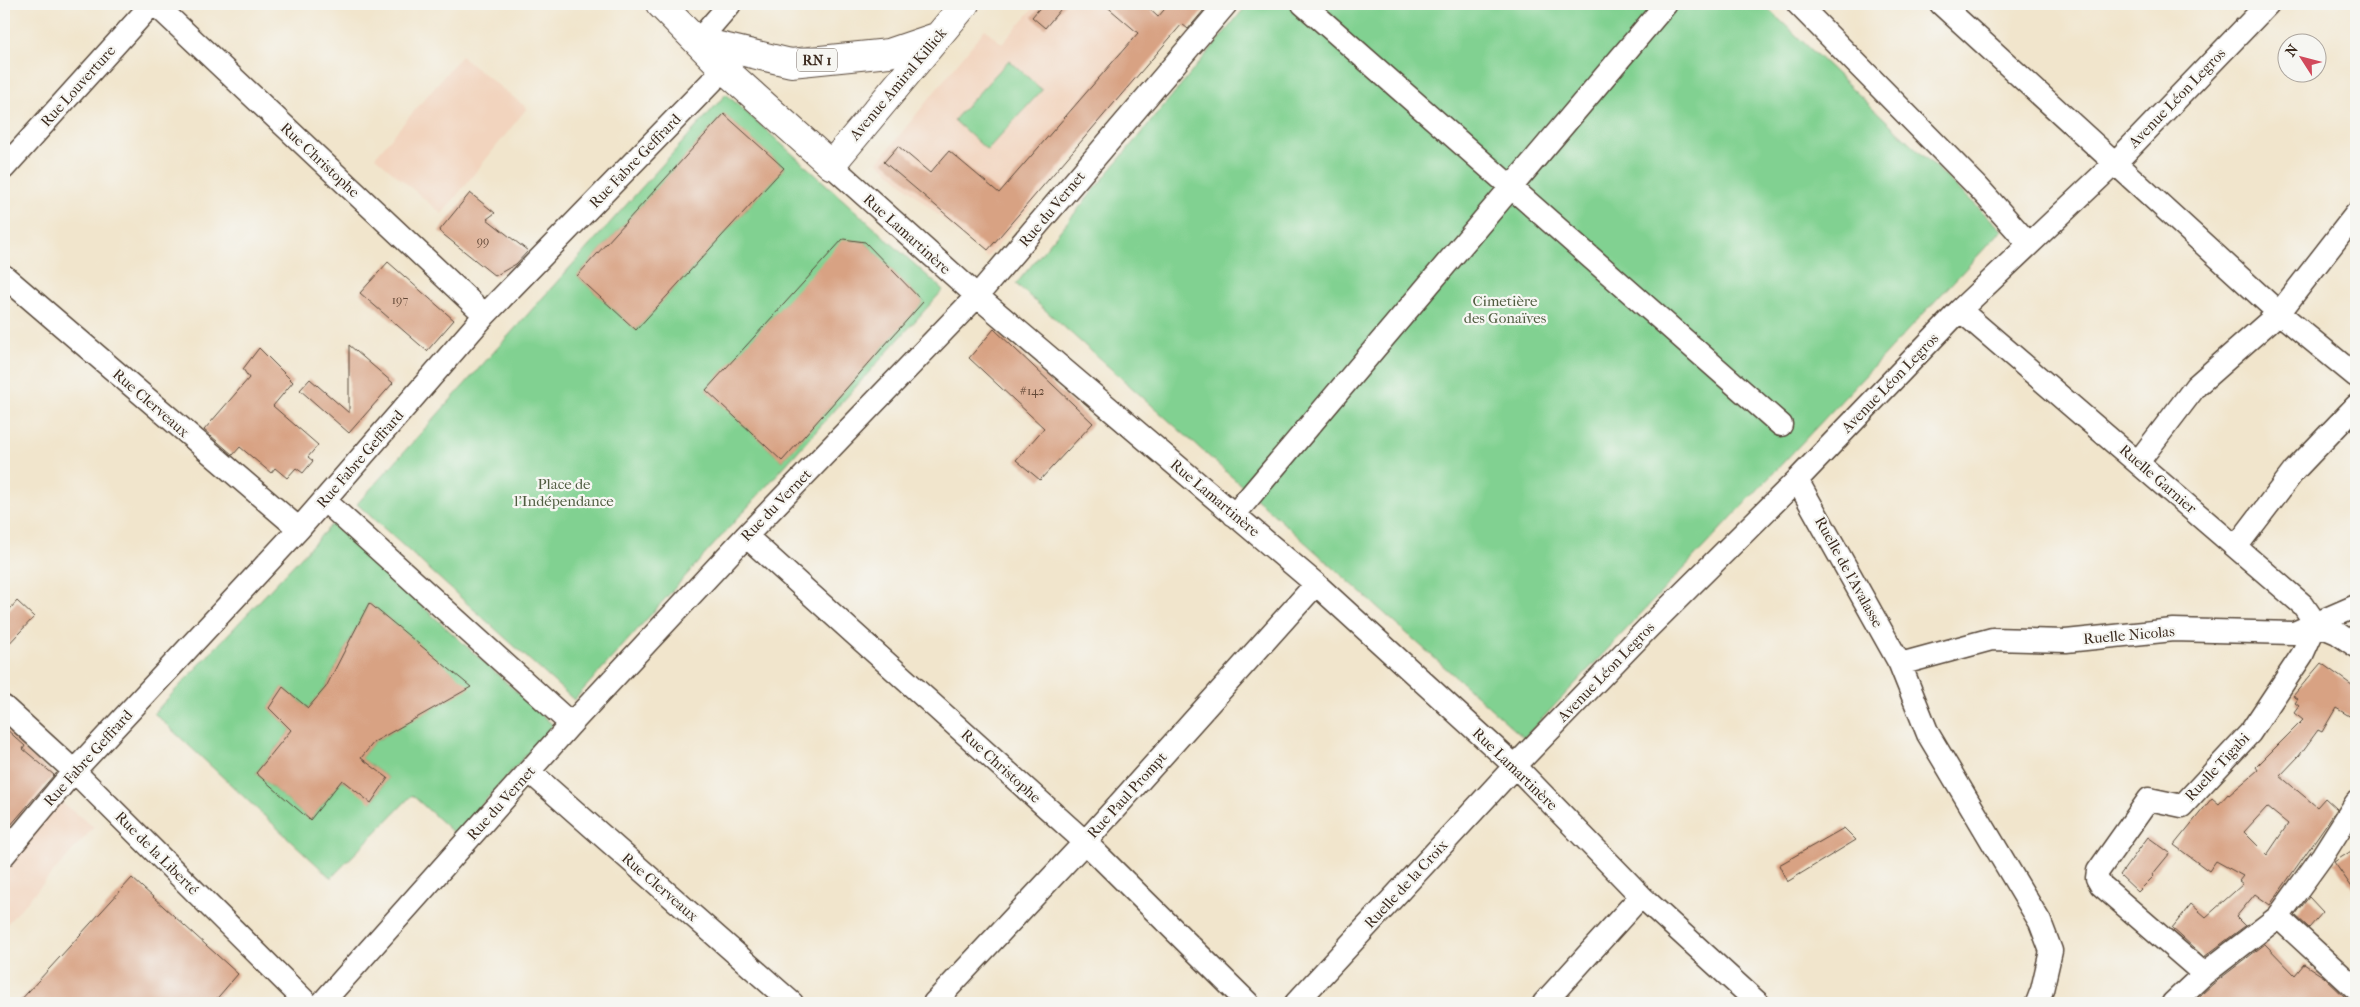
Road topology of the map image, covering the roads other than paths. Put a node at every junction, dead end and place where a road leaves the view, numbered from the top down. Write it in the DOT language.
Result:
graph roads {
  1 [pos="154,4"];
  2 [pos="660,4"];
  3 [pos="730,4"];
  4 [pos="965,4"];
  5 [pos="1226,4"];
  6 [pos="1304,4"];
  7 [pos="1666,4"];
  8 [pos="1798,4"];
  9 [pos="1941,4"];
  10 [pos="2268,4"];
  11 [pos="936,37"];
  12 [pos="698,41"];
  13 [pos="724,69"];
  14 [pos="2114,164"];
  15 [pos="831,165"];
  16 [pos="4,168"];
  17 [pos="1510,188"];
  18 [pos="2356,214"];
  19 [pos="2028,244"];
  20 [pos="4,276"];
  21 [pos="977,296"];
  22 [pos="1960,310"];
  23 [pos="2279,313"];
  24 [pos="485,316"];
  25 [pos="2356,376"];
  26 [pos="2356,406"];
  27 [pos="1781,425"];
  28 [pos="2138,462"];
  29 [pos="1797,480"];
  30 [pos="324,500"];
  31 [pos="1234,514"];
  32 [pos="299,529"];
  33 [pos="746,536"];
  34 [pos="2236,547"];
  35 [pos="1316,584"];
  36 [pos="2356,606"];
  37 [pos="2316,624"];
  38 [pos="2356,646"];
  39 [pos="1900,664"];
  40 [pos="4,707"];
  41 [pos="571,724"];
  42 [pos="1515,766"];
  43 [pos="74,771"];
  44 [pos="529,771"];
  45 [pos="2356,803"];
  46 [pos="1085,842"];
  47 [pos="4,855"];
  48 [pos="1641,896"];
  49 [pos="2278,917"];
  50 [pos="2204,974"];
  51 [pos="2356,989"];
  52 [pos="307,1003"];
  53 [pos="322,1003"];
  54 [pos="792,1003"];
  55 [pos="934,1003"];
  56 [pos="1248,1003"];
  57 [pos="1296,1003"];
  58 [pos="1544,1003"];
  59 [pos="1758,1003"];
  60 [pos="2037,1003"];
  61 [pos="2173,1003"];
  1 -- 16 [label="street, Rue Louverture"];
  1 -- 24 [label="street, Rue Christophe"];
  2 -- 12 [label="main road, Rue Lamartinère"];
  3 -- 12 [label="street"];
  4 -- 11 [label="main road, Avenue Amiral Killick / RN 1"];
  5 -- 21 [label="street, Rue du Vernet"];
  6 -- 17 [label="street"];
  7 -- 17 [label="street"];
  8 -- 19 [label="street"];
  9 -- 14 [label="street"];
  10 -- 14 [label="street, Avenue Léon Legros"];
  11 -- 12 [label="main road, RN 1"];
  11 -- 15 [label="main road, Avenue Amiral Killick / RN 1"];
  12 -- 13 [label="main road, Rue Lamartinère"];
  13 -- 15 [label="main road, Rue Lamartinère"];
  13 -- 24 [label="street, Rue Fabre Geffrard"];
  14 -- 19 [label="street, Avenue Léon Legros"];
  14 -- 23 [label="street"];
  15 -- 21 [label="street, Rue Lamartinère"];
  17 -- 27 [label="street"];
  17 -- 31 [label="street"];
  18 -- 23 [label="street"];
  19 -- 22 [label="street, Avenue Léon Legros"];
  20 -- 32 [label="street, Rue Clerveaux"];
  21 -- 31 [label="street, Rue Lamartinère"];
  21 -- 33 [label="street, Rue du Vernet"];
  22 -- 28 [label="street, Ruelle Garnier"];
  22 -- 29 [label="street, Avenue Léon Legros"];
  23 -- 25 [label="street"];
  23 -- 28 [label="street"];
  24 -- 30 [label="street, Rue Fabre Geffrard"];
  26 -- 34 [label="street"];
  28 -- 34 [label="street, Ruelle Garnier"];
  29 -- 39 [label="street, Ruelle de l'Avalasse"];
  29 -- 42 [label="street, Avenue Léon Legros"];
  30 -- 32 [label="street, Rue Fabre Geffrard"];
  30 -- 41 [label="street"];
  31 -- 35 [label="street, Rue Lamartinère"];
  32 -- 43 [label="street, Rue Fabre Geffrard"];
  33 -- 41 [label="street, Rue du Vernet"];
  33 -- 46 [label="street, Rue Christophe"];
  34 -- 37 [label="street, Ruelle Garnier"];
  35 -- 42 [label="street, Rue Lamartinère"];
  35 -- 46 [label="street, Rue Paul Prompt"];
  36 -- 37 [label="street, Ruelle Nicolas"];
  37 -- 38 [label="street"];
  37 -- 39 [label="street, Ruelle Nicolas"];
  37 -- 50 [label="street, Ruelle Tigabi"];
  39 -- 60 [label="street, Ruelle de l'Avalasse"];
  40 -- 43 [label="street, Rue de la Liberté"];
  41 -- 44 [label="street, Rue du Vernet"];
  42 -- 48 [label="street, Rue Lamartinère"];
  42 -- 57 [label="street, Ruelle de la Croix"];
  43 -- 47 [label="street, Rue Fabre Geffrard"];
  43 -- 52 [label="street, Rue de la Liberté"];
  44 -- 53 [label="street, Rue du Vernet"];
  44 -- 54 [label="street, Rue Clerveaux"];
  45 -- 49 [label="street"];
  46 -- 55 [label="street, Rue Paul Prompt"];
  46 -- 56 [label="street, Rue Christophe"];
  48 -- 58 [label="street"];
  48 -- 59 [label="street, Rue Lamartinère"];
  49 -- 50 [label="street"];
  49 -- 51 [label="street"];
  50 -- 61 [label="street"];
}
